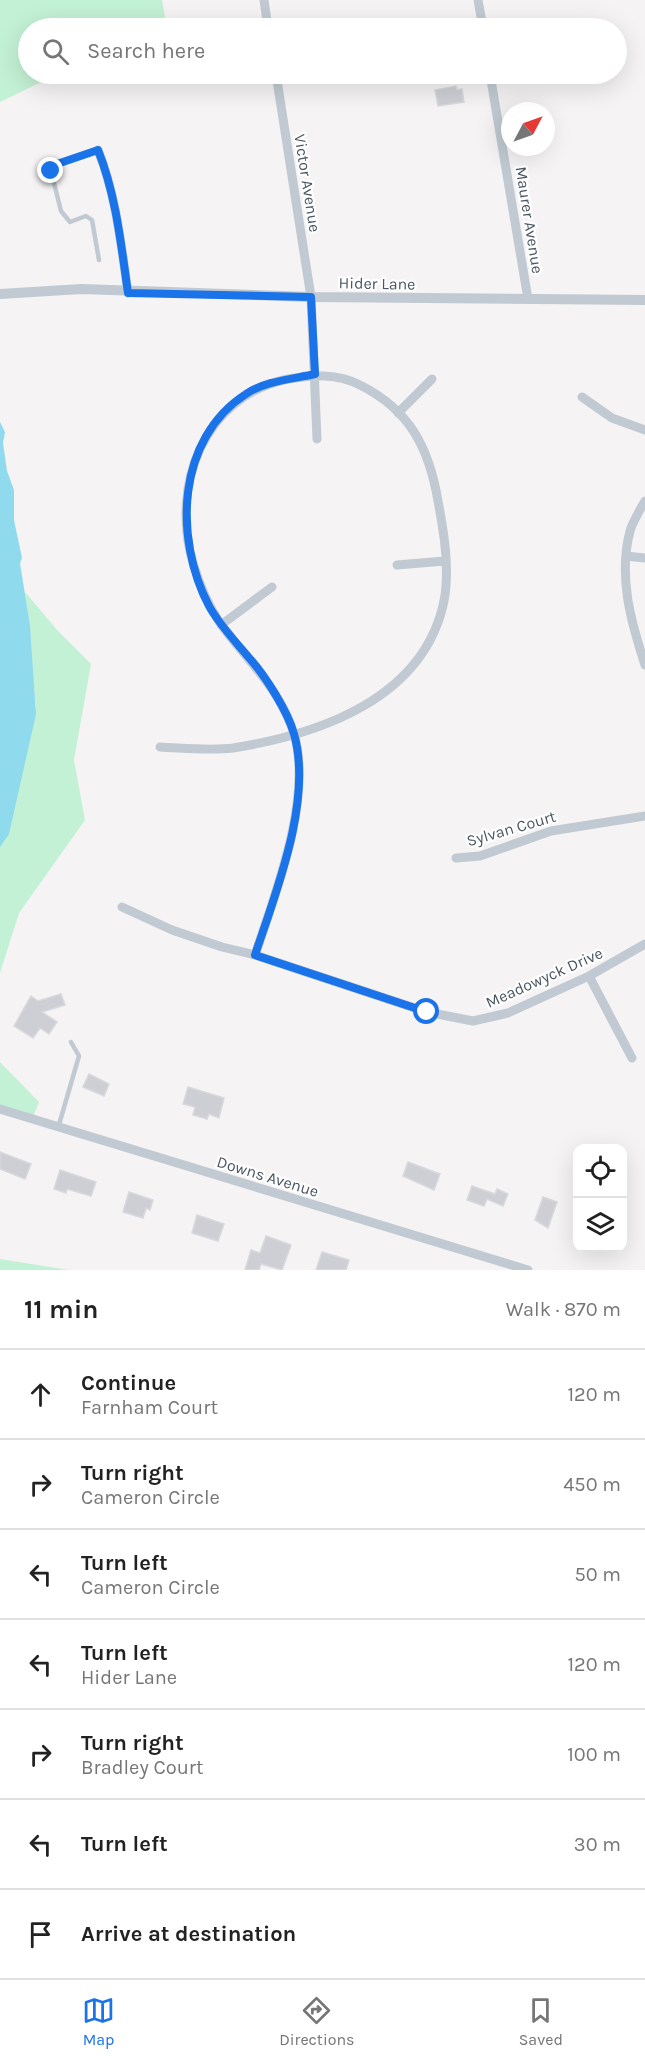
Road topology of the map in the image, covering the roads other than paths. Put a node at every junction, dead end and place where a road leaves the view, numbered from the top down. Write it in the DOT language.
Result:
graph roads {
  1 [pos="264,0"];
  2 [pos="478,0"];
  3 [pos="267,18"];
  4 [pos="481,18"];
  5 [pos="278,84"];
  6 [pos="492,84"];
  7 [pos="98,150"];
  8 [pos="99,260"];
  9 [pos="128,293"];
  10 [pos="0,294"];
  11 [pos="311,297"];
  12 [pos="528,299"];
  13 [pos="645,300"];
  14 [pos="315,374"];
  15 [pos="432,379"];
  16 [pos="582,397"];
  17 [pos="398,413"];
  18 [pos="645,430"];
  19 [pos="316,439"];
  20 [pos="645,501"];
  21 [pos="626,556"];
  22 [pos="645,558"];
  23 [pos="445,561"];
  24 [pos="397,565"];
  25 [pos="272,587"];
  26 [pos="221,625"];
  27 [pos="645,665"];
  28 [pos="294,734"];
  29 [pos="160,747"];
  30 [pos="645,816"];
  31 [pos="456,858"];
  32 [pos="122,907"];
  33 [pos="645,944"];
  34 [pos="255,955"];
  35 [pos="589,976"];
  36 [pos="71,1042"];
  37 [pos="632,1058"];
  38 [pos="0,1109"];
  39 [pos="58,1128"];
  40 [pos="528,1270"];
  1 -- 3 [label="street"];
  2 -- 4 [label="street"];
  5 -- 11 [label="street, Victor Avenue"];
  6 -- 12 [label="street, Maurer Avenue"];
  7 -- 8 [label="lane"];
  7 -- 9 [label="street"];
  9 -- 10 [label="street, Hider Lane"];
  9 -- 11 [label="street, Hider Lane"];
  11 -- 12 [label="street, Hider Lane"];
  11 -- 14 [label="street, Victor Avenue"];
  12 -- 13 [label="street, Hider Lane"];
  14 -- 17 [label="street"];
  14 -- 19 [label="street, Victor Avenue"];
  14 -- 26 [label="street"];
  15 -- 17 [label="street"];
  16 -- 18 [label="street"];
  17 -- 23 [label="street"];
  20 -- 21 [label="street"];
  21 -- 22 [label="street"];
  21 -- 27 [label="street"];
  23 -- 24 [label="street"];
  23 -- 28 [label="street"];
  25 -- 26 [label="street"];
  26 -- 28 [label="street"];
  28 -- 29 [label="street"];
  28 -- 34 [label="street"];
  30 -- 31 [label="street, Sylvan Court"];
  32 -- 34 [label="street, Meadowyck Drive"];
  33 -- 35 [label="street, Meadowyck Drive"];
  34 -- 35 [label="street, Meadowyck Drive"];
  35 -- 37 [label="street"];
  36 -- 39 [label="lane"];
  38 -- 39 [label="street, Downs Avenue"];
  39 -- 40 [label="street, Downs Avenue"];
}
